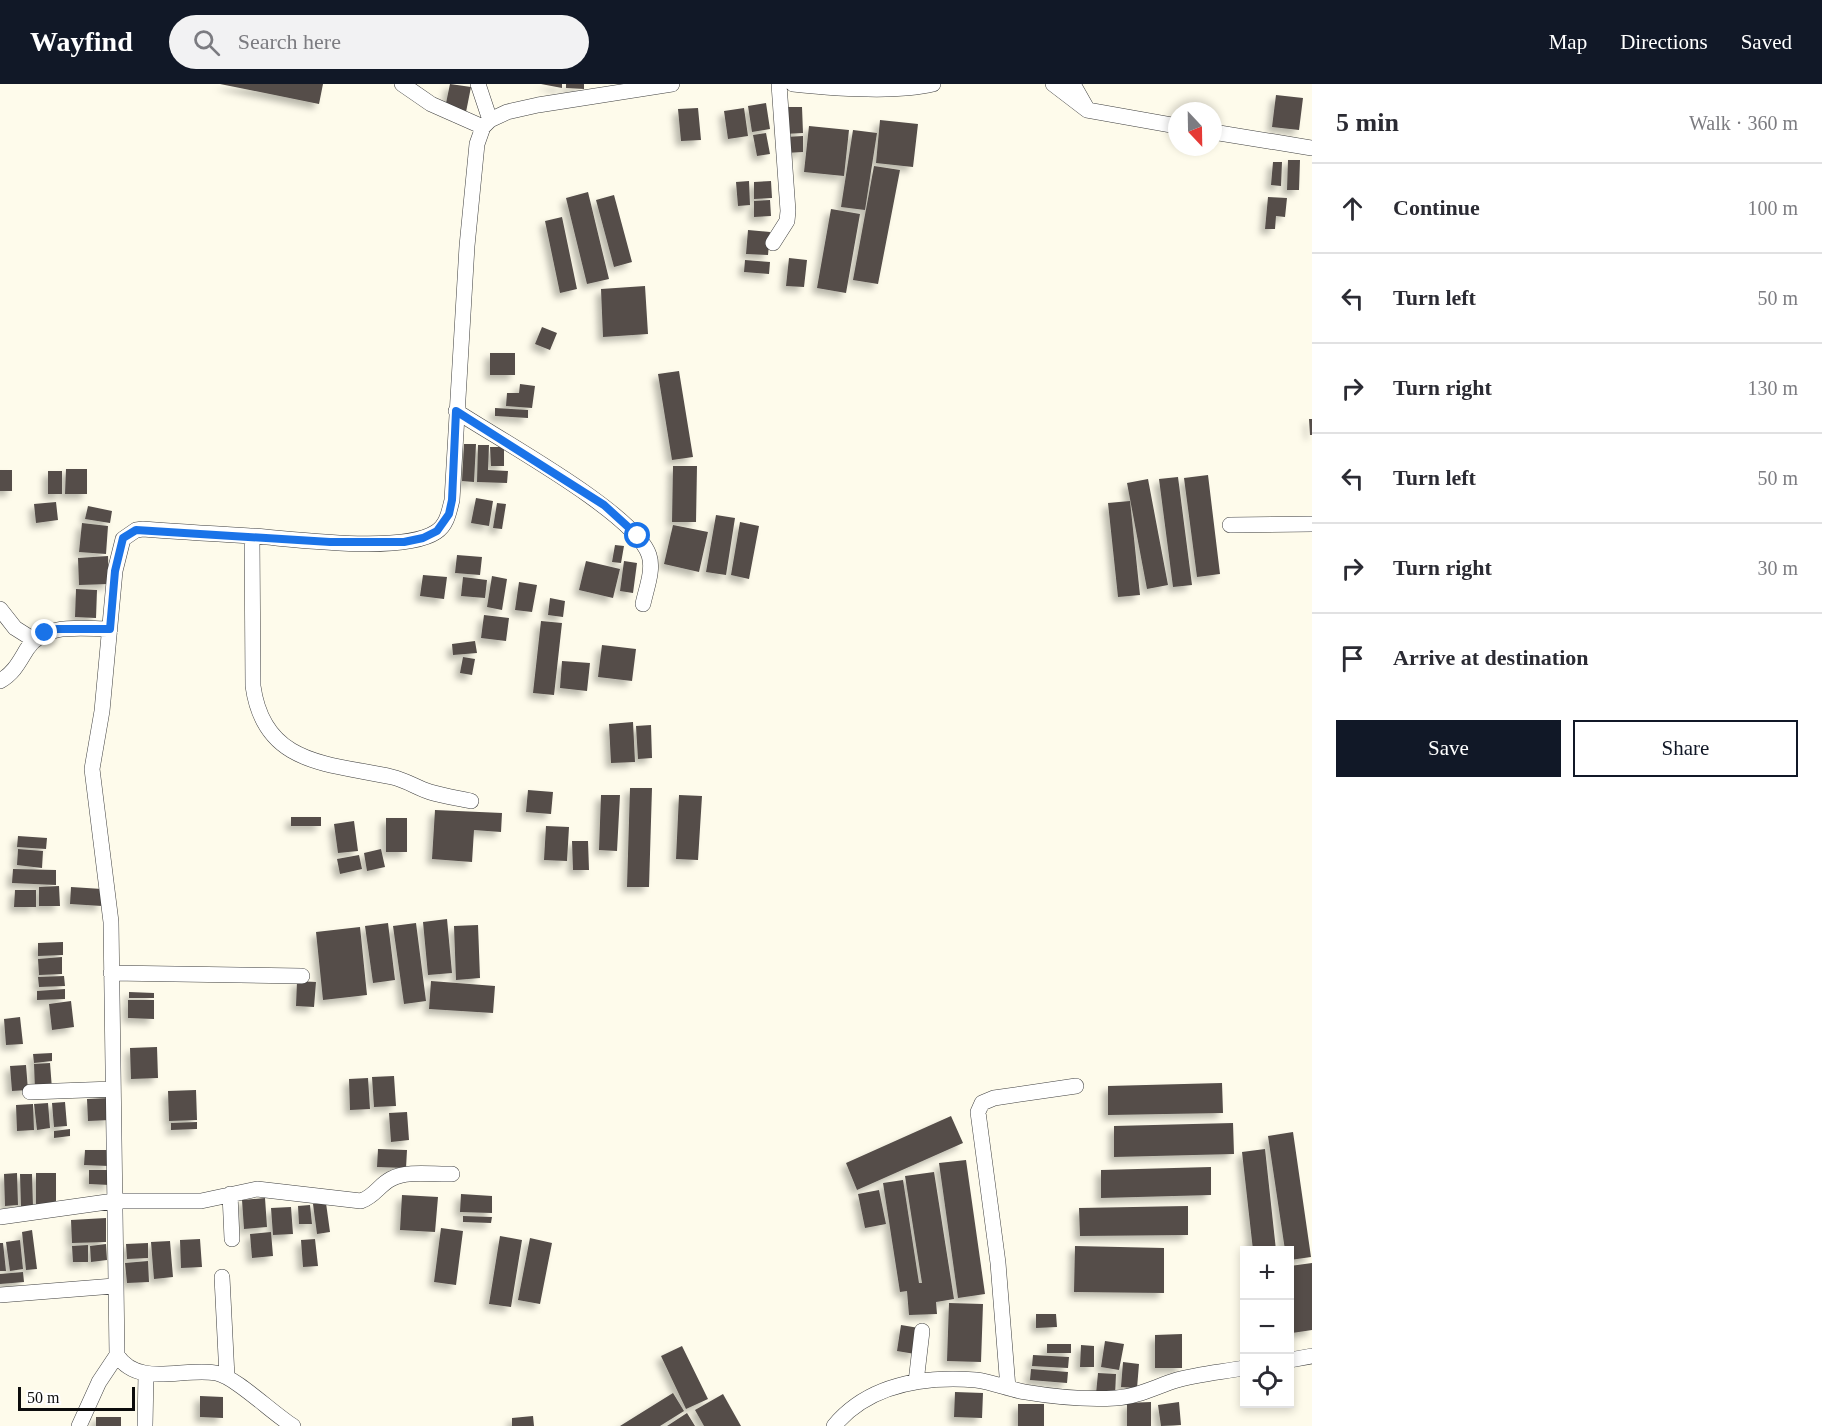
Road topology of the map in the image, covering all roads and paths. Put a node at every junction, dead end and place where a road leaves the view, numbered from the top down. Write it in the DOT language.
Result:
graph roads {
  1 [pos="402,84"];
  2 [pos="478,84"];
  3 [pos="672,84"];
  4 [pos="779,84"];
  5 [pos="792,84"];
  6 [pos="933,84"];
  7 [pos="1053,84"];
  8 [pos="1073,84"];
  9 [pos="631,87"];
  10 [pos="1087,110"];
  11 [pos="486,124"];
  12 [pos="1168,124"];
  13 [pos="1222,133"];
  14 [pos="1312,147"];
  15 [pos="772,243"];
  16 [pos="456,411"];
  17 [pos="1312,524"];
  18 [pos="1230,525"];
  19 [pos="252,536"];
  20 [pos="644,604"];
  21 [pos="0,609"];
  22 [pos="110,629"];
  23 [pos="34,640"];
  24 [pos="0,681"];
  25 [pos="471,801"];
  26 [pos="111,974"];
  27 [pos="302,976"];
  28 [pos="1076,1086"];
  29 [pos="113,1089"];
  30 [pos="30,1092"];
  31 [pos="452,1174"];
  32 [pos="230,1194"];
  33 [pos="114,1201"];
  34 [pos="0,1217"];
  35 [pos="232,1239"];
  36 [pos="222,1277"];
  37 [pos="114,1286"];
  38 [pos="0,1295"];
  39 [pos="922,1331"];
  40 [pos="117,1355"];
  41 [pos="1312,1356"];
  42 [pos="1294,1359"];
  43 [pos="1240,1369"];
  44 [pos="146,1374"];
  45 [pos="227,1377"];
  46 [pos="916,1382"];
  47 [pos="1008,1388"];
  48 [pos="79,1426"];
  49 [pos="146,1426"];
  50 [pos="293,1426"];
  51 [pos="834,1426"];
  1 -- 11 [label="street"];
  2 -- 11 [label="street"];
  3 -- 9 [label="street"];
  4 -- 15 [label="street"];
  5 -- 6 [label="street"];
  7 -- 10 [label="street"];
  8 -- 10 [label="street"];
  9 -- 11 [label="street"];
  10 -- 12 [label="street"];
  11 -- 16 [label="street"];
  13 -- 14 [label="street"];
  16 -- 19 [label="street"];
  16 -- 20 [label="street"];
  17 -- 18 [label="street"];
  19 -- 22 [label="street"];
  19 -- 25 [label="street"];
  21 -- 23 [label="street"];
  22 -- 23 [label="street"];
  22 -- 26 [label="street"];
  23 -- 24 [label="street"];
  26 -- 27 [label="street"];
  26 -- 29 [label="street"];
  28 -- 47 [label="street"];
  29 -- 30 [label="street"];
  29 -- 33 [label="street"];
  31 -- 32 [label="street"];
  32 -- 33 [label="street"];
  32 -- 35 [label="street"];
  33 -- 34 [label="street"];
  33 -- 37 [label="street"];
  36 -- 45 [label="street"];
  37 -- 38 [label="street"];
  37 -- 40 [label="street"];
  39 -- 46 [label="street"];
  40 -- 44 [label="street"];
  40 -- 48 [label="street"];
  41 -- 42 [label="street"];
  43 -- 47 [label="street"];
  44 -- 45 [label="street"];
  44 -- 49 [label="street"];
  45 -- 50 [label="street"];
  46 -- 47 [label="street"];
  46 -- 51 [label="street"];
}
